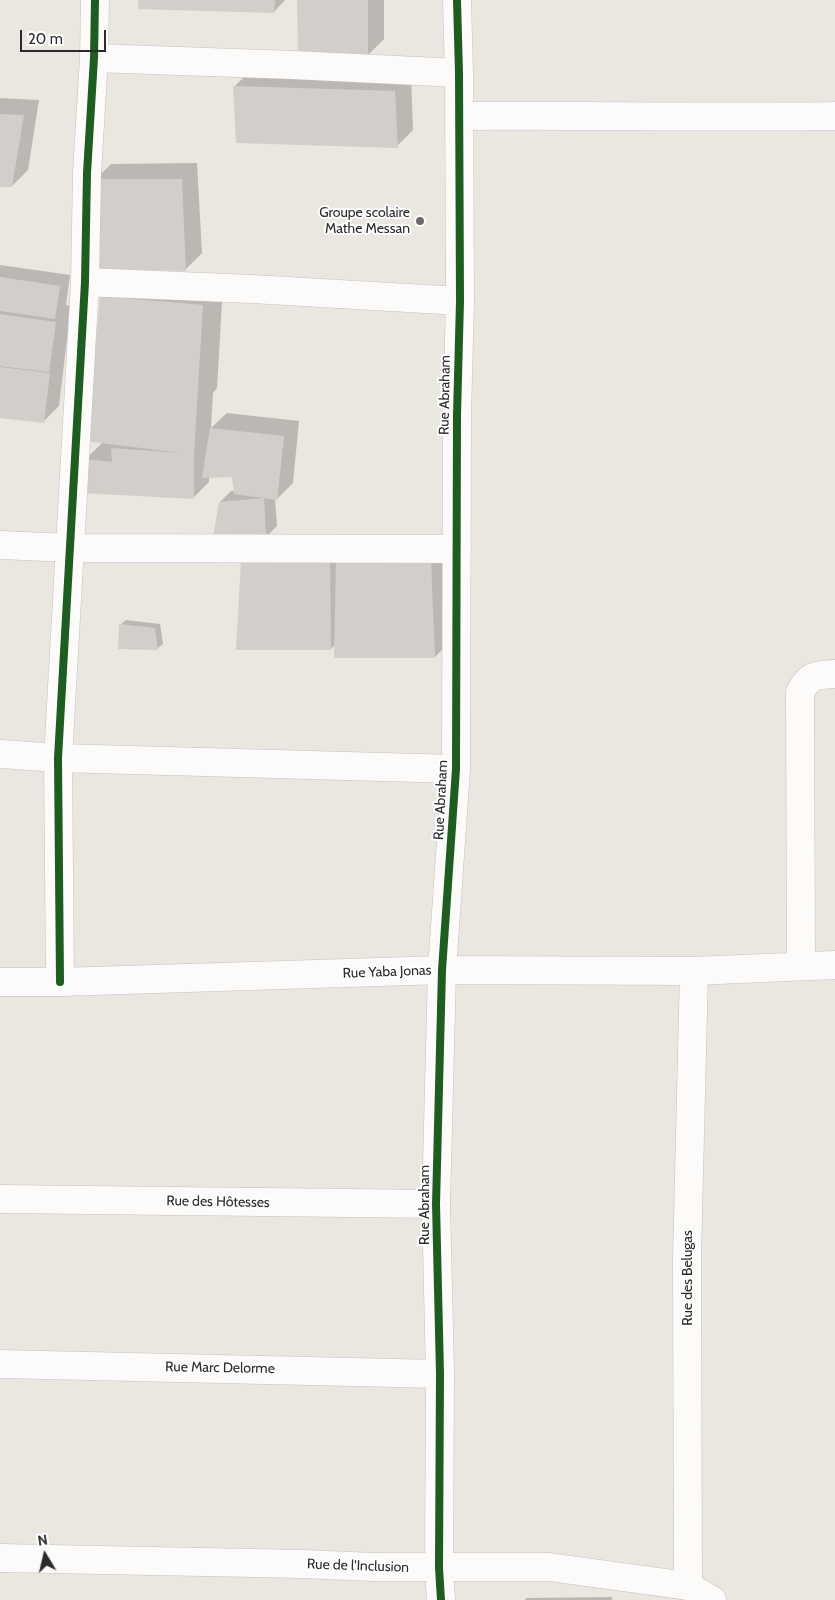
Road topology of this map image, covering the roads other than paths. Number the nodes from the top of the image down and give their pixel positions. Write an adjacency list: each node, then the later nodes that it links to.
1 (94, 0): 3 (street)
2 (457, 0): 4 (street, Rue Abraham)
3 (94, 58): 4 (street); 7 (street)
4 (459, 73): 5 (street, Rue Abraham)
5 (459, 116): 6 (street); 8 (street, Rue Abraham)
6 (835, 116)
7 (86, 282): 8 (street); 10 (street)
8 (460, 301): 11 (street, Rue Abraham)
9 (0, 545): 10 (street)
10 (71, 548): 11 (street); 14 (street)
11 (457, 549): 15 (street, Rue Abraham)
12 (835, 674): 17 (street)
13 (0, 754): 14 (street)
14 (58, 758): 15 (street); 21 (street)
15 (456, 769): 18 (street, Rue Abraham)
16 (835, 965): 17 (street, Rue Yaba Jonas)
17 (801, 966): 19 (street, Rue Yaba Jonas)
18 (442, 970): 19 (street, Rue Yaba Jonas); 21 (street, Rue Yaba Jonas); 23 (street, Rue Abraham)
19 (694, 970): 28 (street, Rue des Belugas)
20 (0, 982): 21 (street, Rue Yaba Jonas)
21 (60, 982)
22 (0, 1199): 23 (street, Rue des Hôtesses)
23 (436, 1204): 25 (street, Rue Abraham)
24 (0, 1364): 25 (street, Rue Marc Delorme)
25 (440, 1374): 27 (street, Rue Abraham)
26 (0, 1558): 27 (street, Rue de l'Inclusion)
27 (440, 1568): 28 (street, Rue de l'Inclusion); 29 (street, Rue Abraham)
28 (688, 1586): 30 (street, Rue de l'Inclusion)
29 (441, 1600)
30 (712, 1600)

